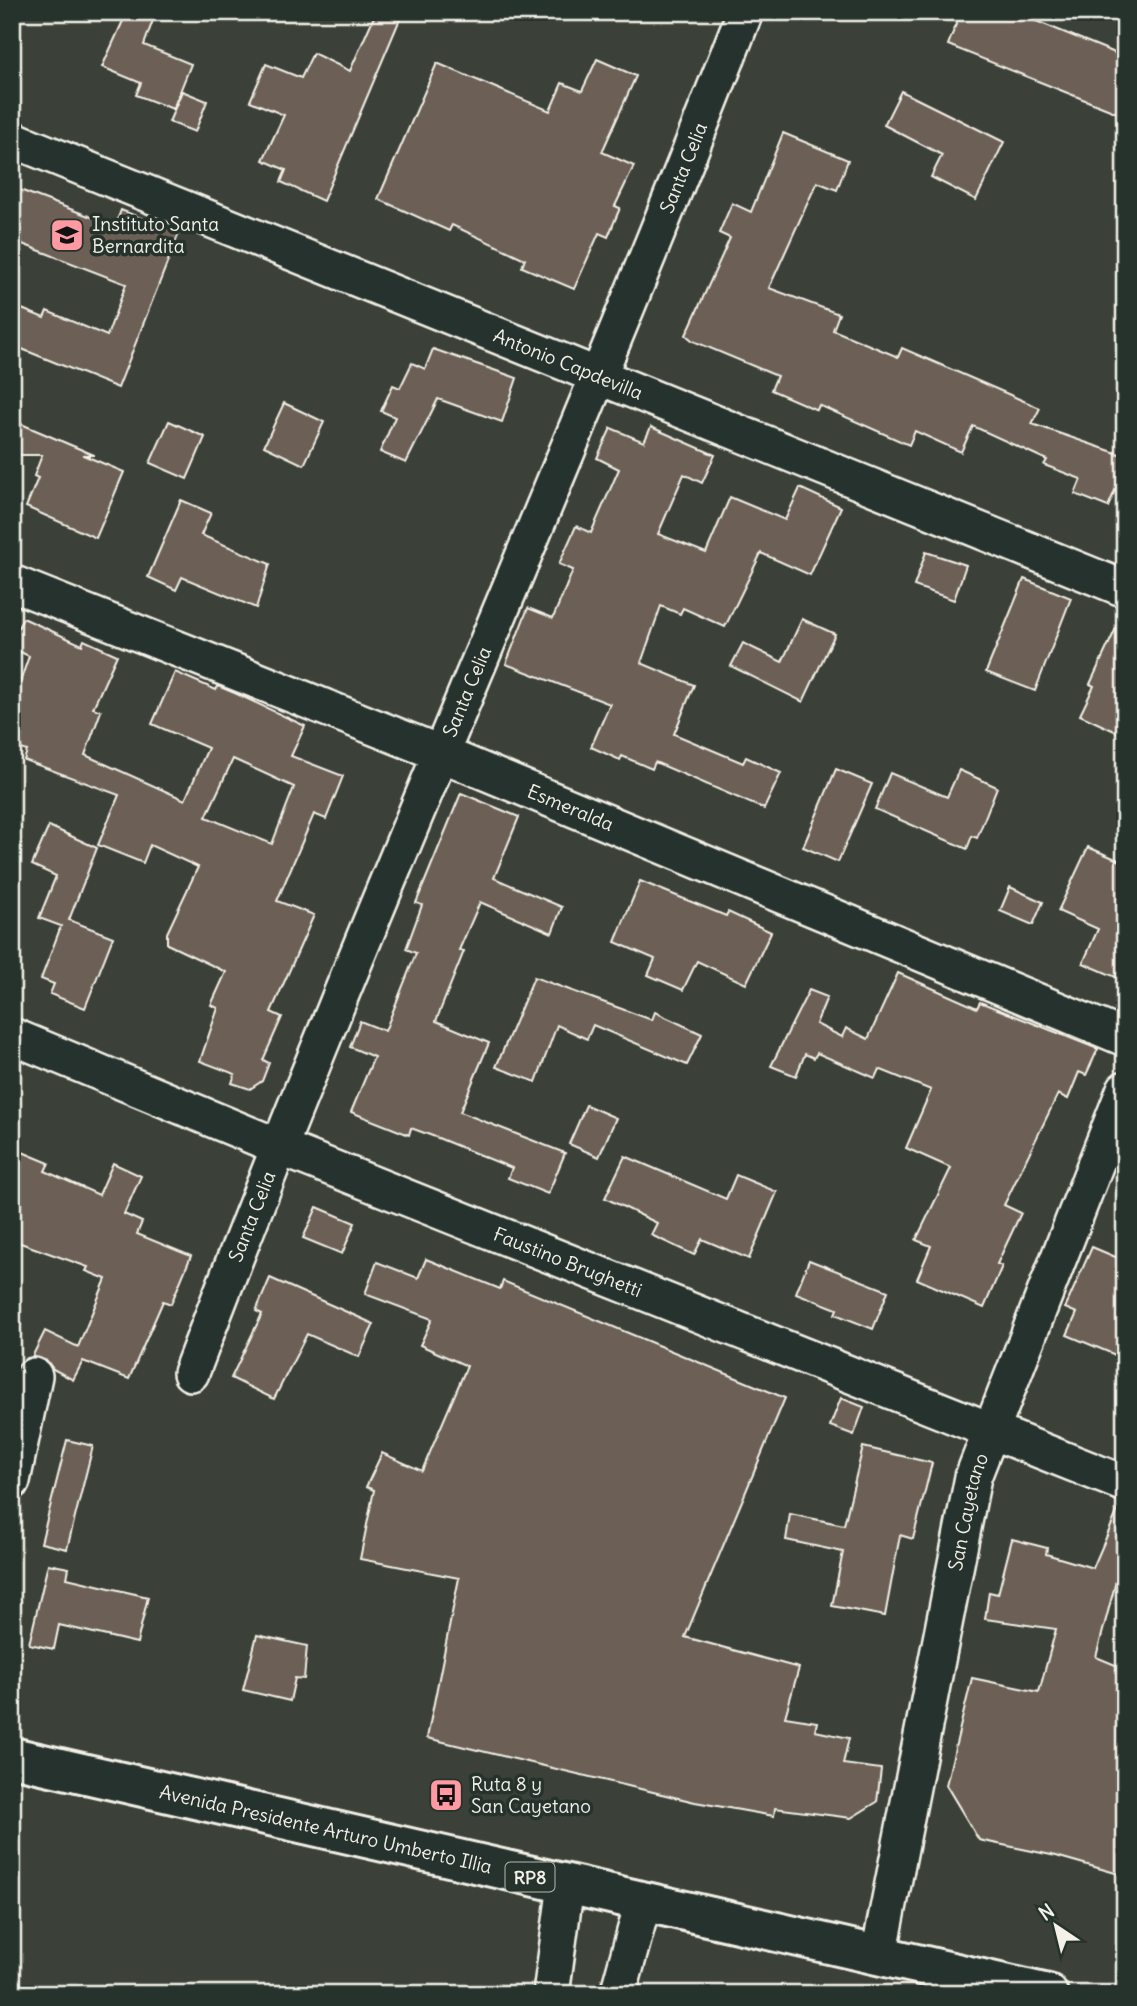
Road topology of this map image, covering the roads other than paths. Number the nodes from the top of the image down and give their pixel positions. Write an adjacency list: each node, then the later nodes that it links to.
1 (745, 12): 3 (street, Santa Celia)
2 (12, 139): 3 (street, Antonio Capdevilla)
3 (596, 376): 5 (street, Antonio Capdevilla); 6 (street, Santa Celia)
4 (12, 583): 6 (street, Esmeralda)
5 (1125, 589)
6 (442, 754): 8 (street, Esmeralda); 10 (street, Santa Celia)
7 (12, 1036): 10 (street, Faustino Brughetti)
8 (1125, 1038)
9 (1125, 1090): 13 (street, San Cayetano)
10 (277, 1146): 11 (street, Santa Celia); 13 (street, Faustino Brughetti)
11 (191, 1373)
12 (34, 1376): 14 (street)
13 (989, 1430): 15 (street, Faustino Brughetti); 19 (street, San Cayetano)
14 (12, 1481)
15 (1125, 1484)
16 (12, 1757): 17 (main road, Avenida Presidente Arturo Umberto Illia / RP8)
17 (566, 1885): 18 (main road, Avenida Presidente Arturo Umberto Illia / RP8); 20 (street)
18 (643, 1903): 19 (main road, Avenida Presidente Arturo Umberto Illia / RP8); 21 (street)
19 (879, 1955): 22 (main road, Avenida Presidente Arturo Umberto Illia / RP8)
20 (551, 1994)
21 (618, 1994)
22 (1048, 1994)

